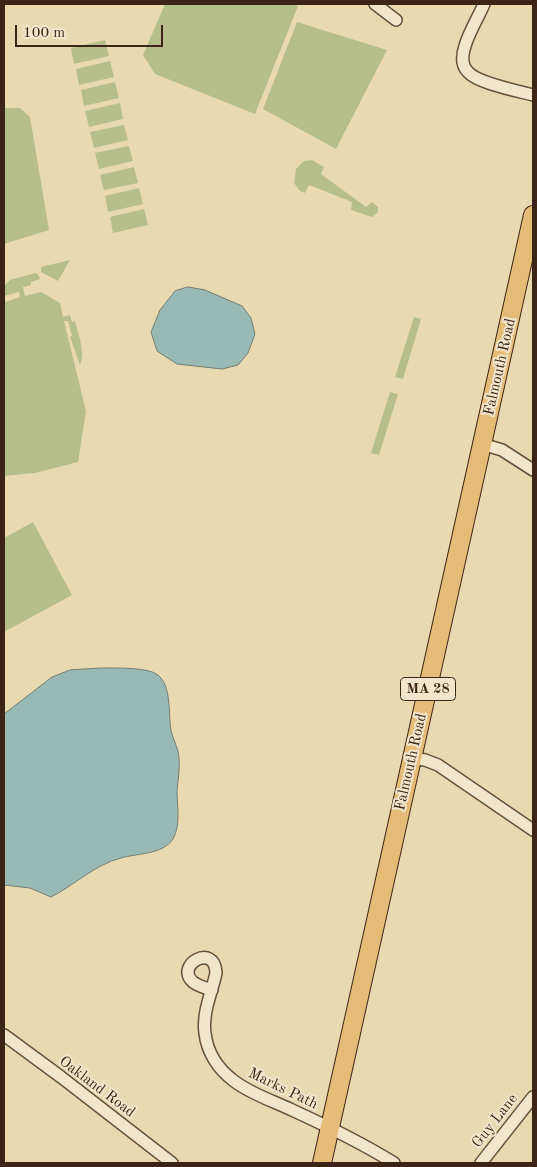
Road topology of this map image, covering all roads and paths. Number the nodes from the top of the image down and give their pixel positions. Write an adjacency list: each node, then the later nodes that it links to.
1 (375, 4): 3 (street)
2 (484, 4): 4 (street)
3 (396, 20)
4 (533, 95)
5 (533, 215): 6 (main road, Falmouth Road / MA 28)
6 (482, 444): 7 (street); 8 (main road, Falmouth Road / MA 28)
7 (533, 470)
8 (412, 758): 9 (street); 13 (main road, Falmouth Road / MA 28)
9 (533, 830)
10 (212, 990): 13 (street, Marks Path)
11 (4, 1035): 14 (street, Oakland Road)
12 (533, 1097): 17 (street, Guy Lane)
13 (330, 1128): 15 (main road, Falmouth Road / MA 28); 16 (street, Marks Path)
14 (172, 1163)
15 (322, 1163)
16 (394, 1163)
17 (481, 1163)

